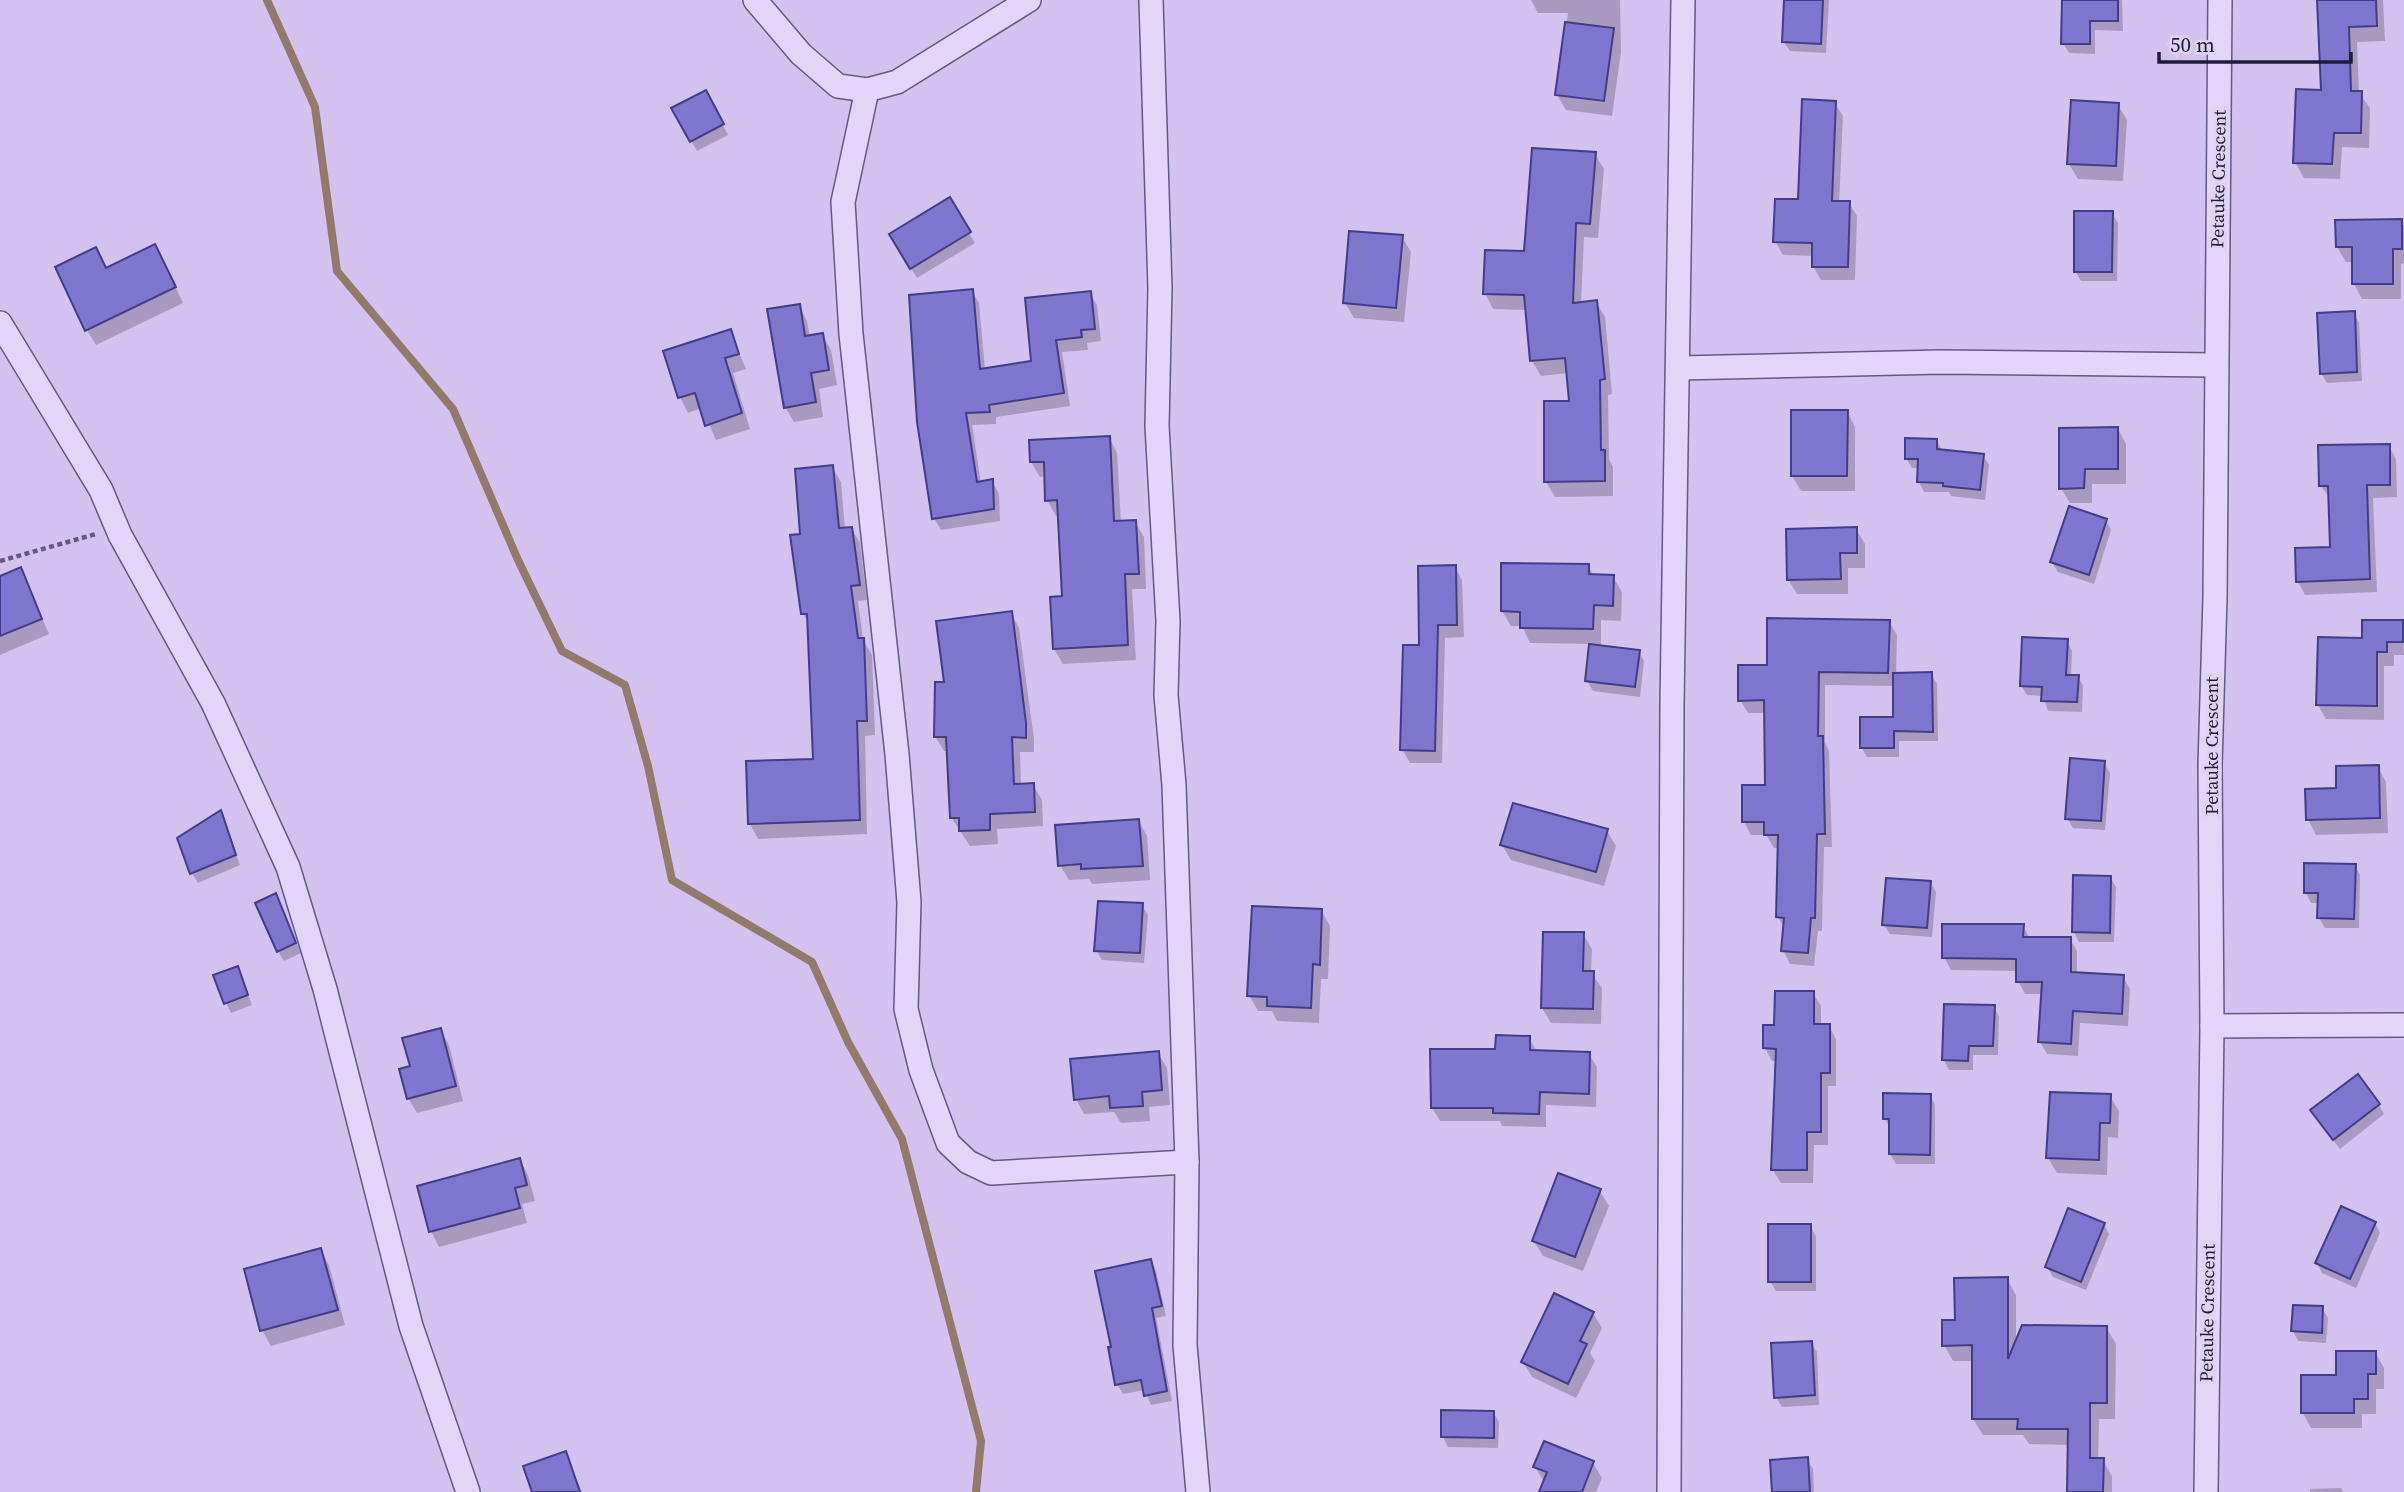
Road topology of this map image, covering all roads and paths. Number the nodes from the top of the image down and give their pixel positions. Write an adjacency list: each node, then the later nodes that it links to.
1 (755, 0): 6 (street)
2 (1029, 0): 6 (street)
3 (1152, 0): 14 (street)
4 (1683, 0): 9 (street)
5 (2220, 0): 8 (street, Petauke Crescent)
6 (867, 90): 14 (street)
7 (0, 323): 10 (street)
8 (2216, 365): 9 (street); 13 (street, Petauke Crescent)
9 (1679, 368): 17 (street)
10 (120, 535): 11 (path); 15 (street)
11 (0, 561)
12 (2404, 1025): 13 (street)
13 (2212, 1026): 18 (street, Petauke Crescent)
14 (1187, 1162): 16 (street)
15 (468, 1492)
16 (1198, 1492)
17 (1669, 1492)
18 (2206, 1492)

